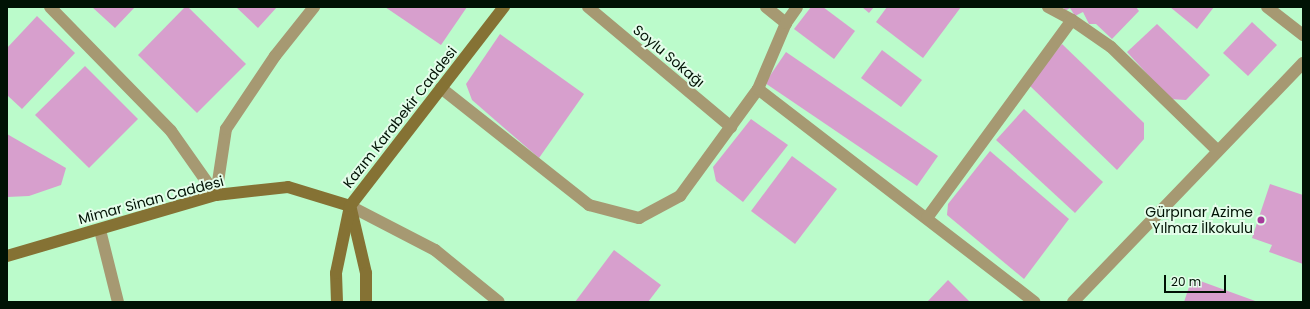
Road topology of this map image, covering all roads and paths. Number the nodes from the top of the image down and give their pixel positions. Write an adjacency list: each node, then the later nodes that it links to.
1 (50, 7): 18 (street)
2 (314, 7): 18 (street)
3 (504, 7): 14 (street, Kazım Karabekir Caddesi)
4 (588, 7): 16 (street, Soylu Sokağı)
5 (766, 7): 10 (street)
6 (797, 7): 10 (street)
7 (1048, 7): 9 (street)
8 (1267, 7): 11 (street)
9 (1072, 20): 17 (street); 20 (street)
10 (786, 23): 15 (street)
11 (1303, 35)
12 (1303, 63): 13 (street)
13 (1298, 74): 17 (street)
14 (441, 88): 16 (street); 19 (street, Kazım Karabekir Caddesi)
15 (758, 89): 16 (street); 20 (street)
16 (731, 128)
17 (1218, 151): 28 (street)
18 (216, 195): 19 (street, Mimar Sinan Caddesi); 21 (street, Mimar Sinan Caddesi)
19 (350, 206): 24 (street); 25 (street, Kazım Karabekir Caddesi); 26 (street)
20 (927, 218): 27 (street)
21 (100, 230): 22 (street, Mimar Sinan Caddesi); 23 (street)
22 (7, 256)
23 (118, 302)
24 (337, 302)
25 (366, 302)
26 (500, 302)
27 (1035, 302)
28 (1073, 302)

